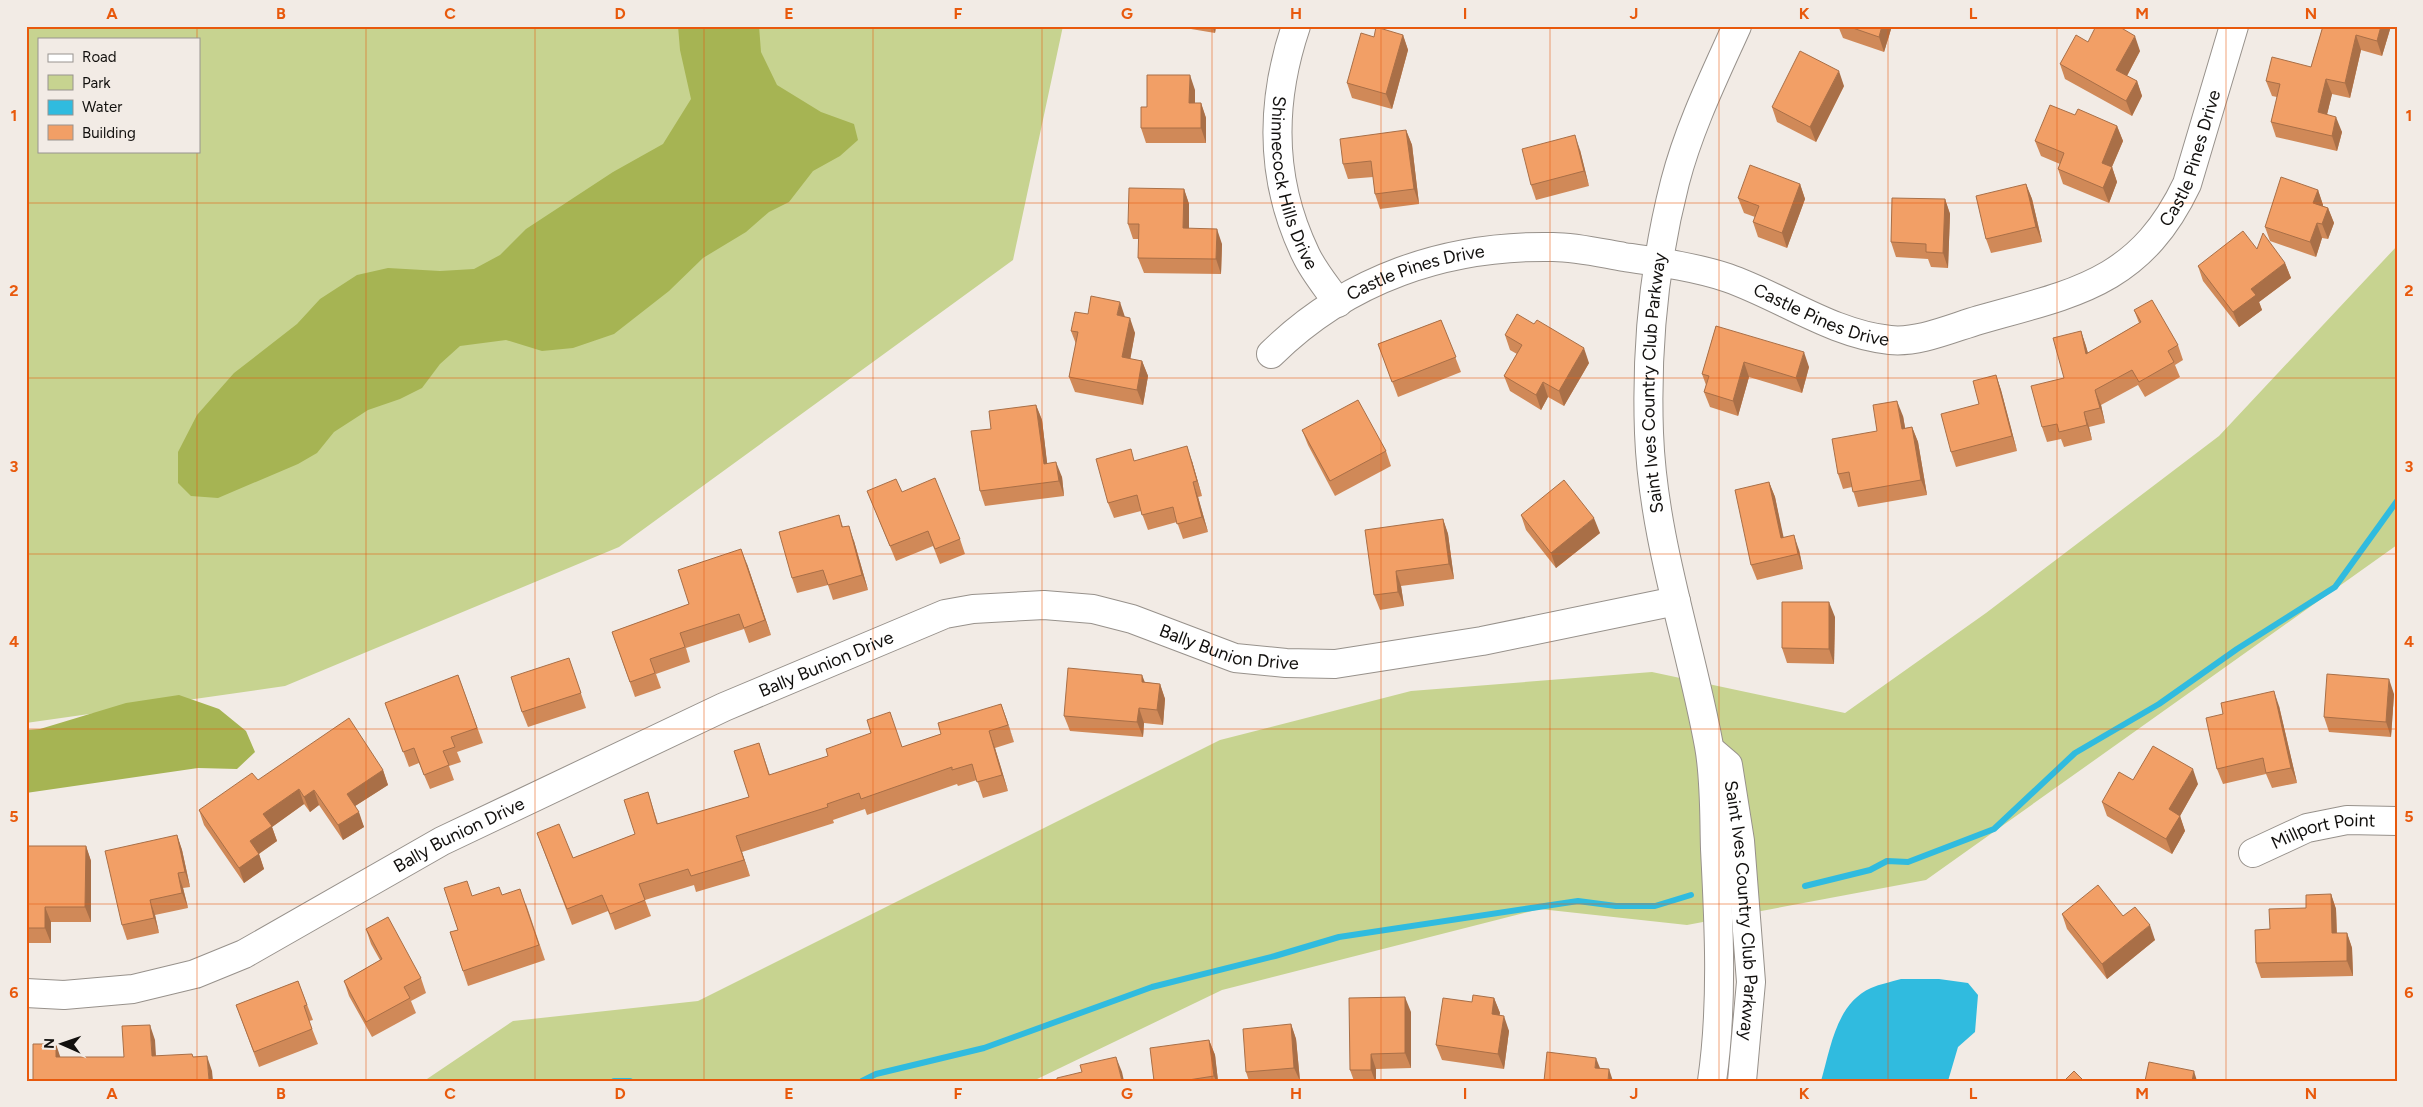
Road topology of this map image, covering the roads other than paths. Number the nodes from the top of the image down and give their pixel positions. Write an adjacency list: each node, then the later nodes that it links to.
1 (1296, 26): 5 (street, Shinnecock Hills Drive)
2 (1737, 26): 4 (street, Saint Ives Country Club Parkway)
3 (2234, 26): 4 (street, Castle Pines Drive)
4 (1657, 262): 5 (street, Castle Pines Drive); 7 (street, Saint Ives Country Club Parkway)
5 (1338, 302): 6 (street, Castle Pines Drive)
6 (1271, 354)
7 (1676, 601): 8 (street, Saint Ives Country Club Parkway); 11 (street, Bally Bunion Drive)
8 (1709, 749): 12 (street, Saint Ives Country Club Parkway); 13 (street, Saint Ives Country Club Parkway)
9 (2397, 822): 10 (street, Millport Point)
10 (2253, 853)
11 (26, 993)
12 (1712, 1081)
13 (1742, 1081)

